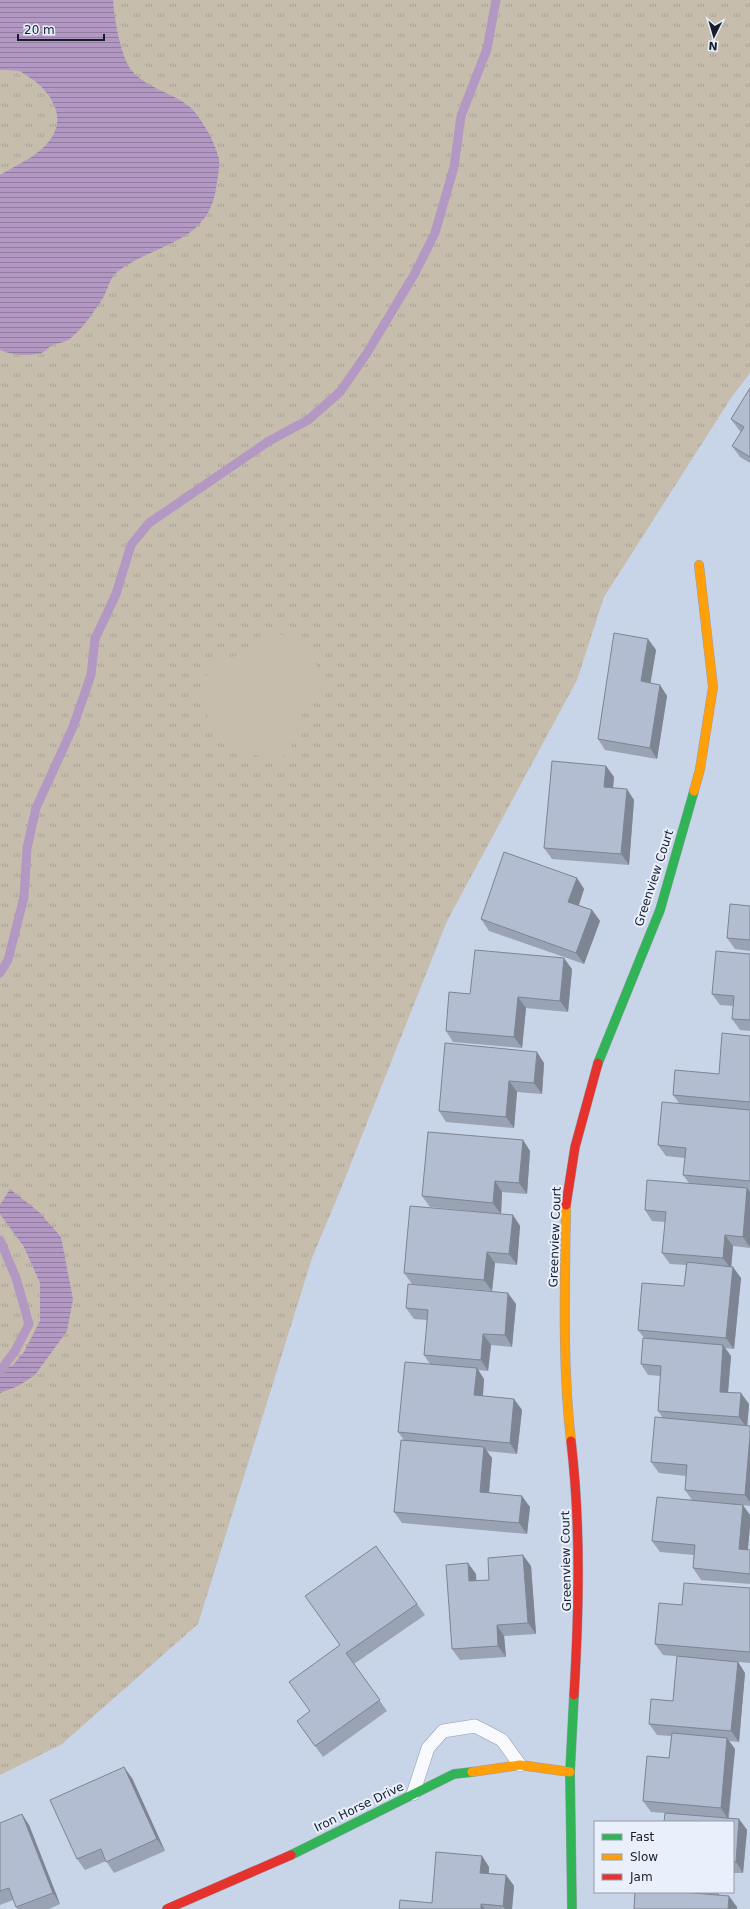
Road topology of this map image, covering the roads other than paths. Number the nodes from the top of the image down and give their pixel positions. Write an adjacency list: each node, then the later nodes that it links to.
1 (699, 565): 3 (street, Greenview Court)
2 (520, 1765): 3 (street, Iron Horse Drive); 4 (street, Iron Horse Drive); 4 (lane)
3 (570, 1772): 6 (street, Greenview Court)
4 (413, 1794): 5 (street, Iron Horse Drive)
5 (167, 1909)
6 (572, 1909)

